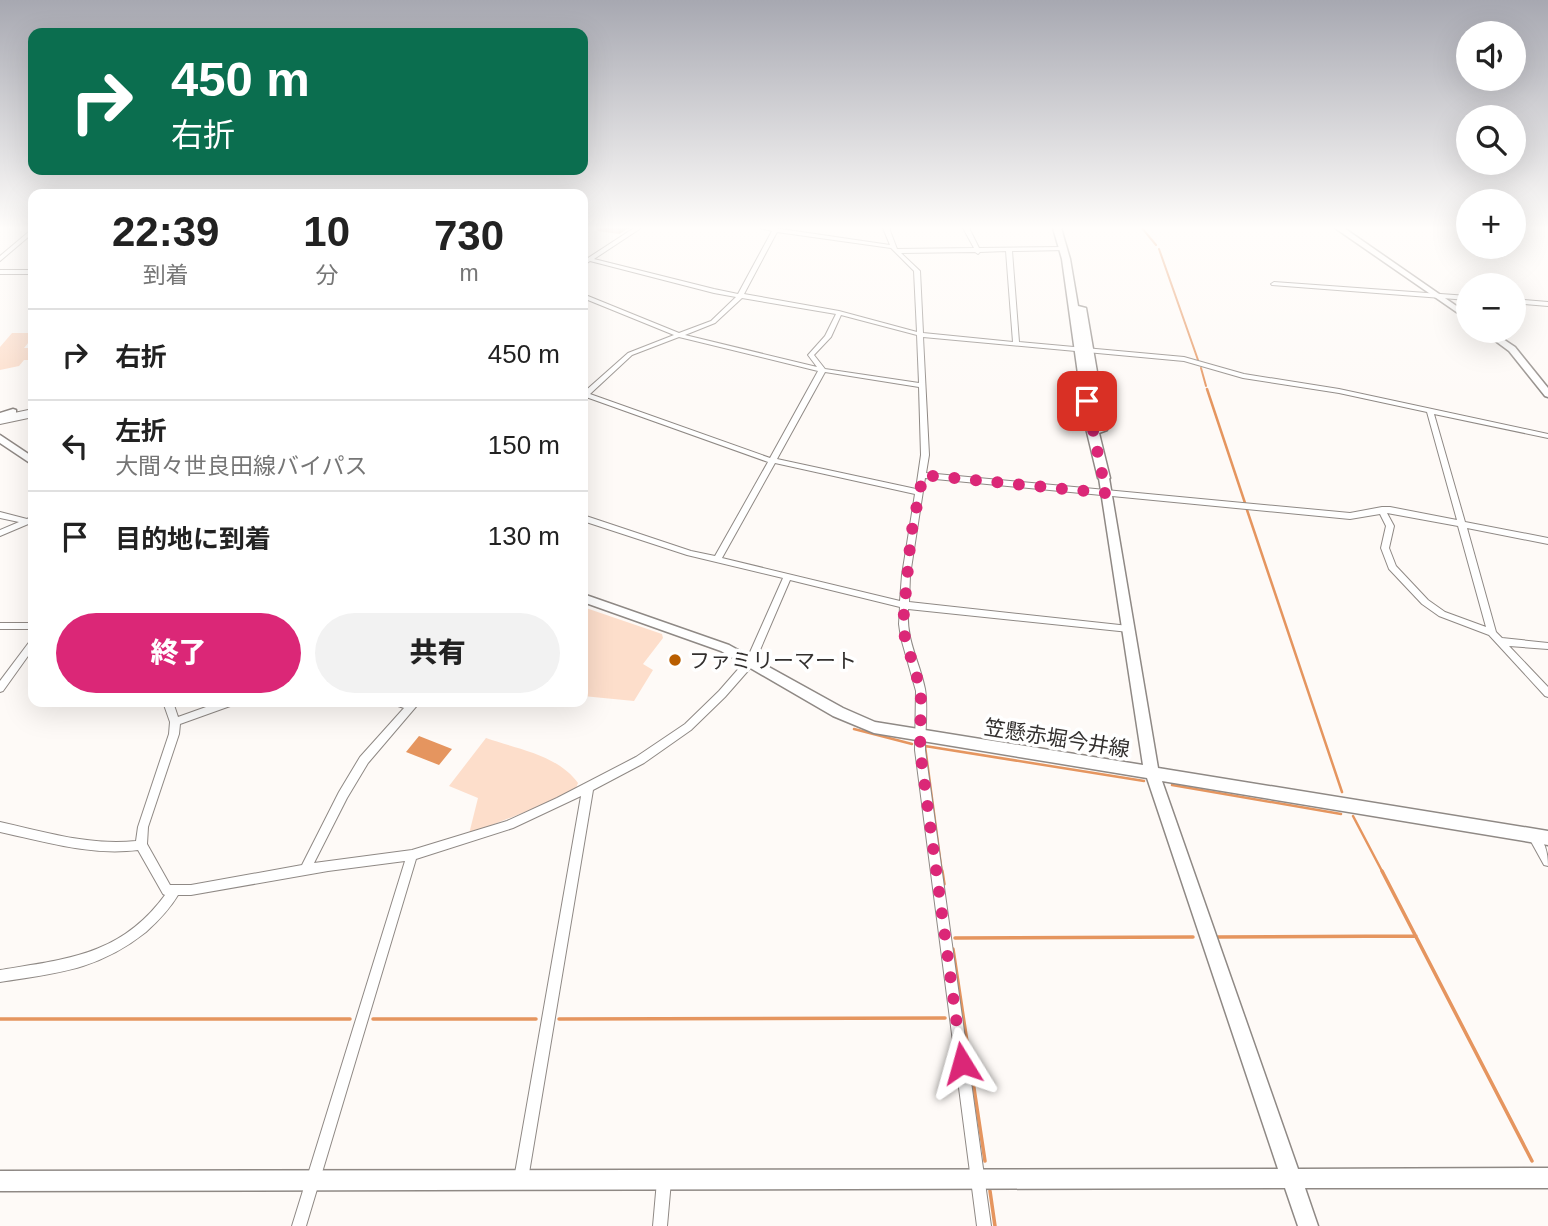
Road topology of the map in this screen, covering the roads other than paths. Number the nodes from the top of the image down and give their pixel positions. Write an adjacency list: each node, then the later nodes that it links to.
1 (695, 285): 10 (street)
2 (746, 285): 10 (street)
3 (918, 285): 17 (street)
4 (1012, 285): 20 (street)
5 (1071, 285): 21 (main road)
6 (1073, 285): 21 (main road)
7 (1292, 285): 9 (street)
8 (1422, 285): 9 (street)
9 (1436, 295): 11 (street); 15 (street)
10 (740, 296): 16 (street); 18 (street)
11 (1456, 297)
12 (588, 298): 18 (street)
13 (1526, 302): 14 (street)
14 (1548, 304)
15 (1456, 309)
16 (839, 313): 17 (street); 22 (street)
17 (920, 335): 20 (street); 23 (street)
18 (680, 336): 22 (street); 24 (street)
19 (1503, 343): 25 (street)
20 (1016, 344): 21 (street)
21 (1083, 350): 27 (street); 35 (main road)
22 (822, 370): 23 (street); 33 (street)
23 (923, 386): 34 (street)
24 (588, 391)
25 (1548, 394)
26 (588, 397): 33 (street)
27 (1430, 410): 30 (street); 43 (street)
28 (28, 412): 29 (highway)
29 (3, 415)
30 (1548, 436)
31 (0, 438): 32 (street)
32 (28, 458)
33 (772, 461): 36 (street); 46 (street)
34 (923, 475): 36 (street); 37 (street)
35 (1104, 478): 37 (street)
36 (919, 492): 49 (street)
37 (1106, 493): 38 (street); 52 (street)
38 (1382, 510): 43 (street); 53 (street)
39 (0, 515): 40 (street)
40 (28, 520)
41 (588, 520): 46 (street)
42 (28, 521): 44 (street)
43 (1461, 524): 45 (street); 53 (street)
44 (0, 533)
45 (1548, 541)
46 (717, 560): 47 (street)
47 (788, 576): 49 (street); 56 (street)
48 (588, 600): 56 (street, 笠懸赤堀今井線)
49 (904, 605): 52 (street); 63 (street)
50 (0, 626): 51 (street)
51 (28, 626)
52 (1129, 629): 64 (street)
53 (1495, 637): 54 (street); 58 (street)
54 (1548, 646)
55 (28, 650): 57 (street)
56 (751, 661): 63 (street, 笠懸赤堀今井線); 65 (street)
57 (0, 688)
58 (1548, 693)
59 (170, 707): 62 (street)
60 (216, 707): 62 (street)
61 (411, 707): 72 (street)
62 (175, 722): 69 (street)
63 (919, 736): 64 (street, 笠懸赤堀今井線); 81 (street)
64 (1153, 775): 67 (street, 笠懸赤堀今井線); 76 (street)
65 (588, 788): 70 (street); 78 (street)
66 (0, 827): 69 (street)
67 (1533, 836): 68 (street, 笠懸赤堀今井線); 71 (street)
68 (1548, 838)
69 (141, 845): 73 (street)
70 (412, 855): 72 (street); 77 (street)
71 (1548, 861)
72 (305, 870): 73 (street)
73 (174, 891): 74 (street)
74 (0, 976)
75 (1548, 1178): 76 (street)
76 (1292, 1179): 81 (street); 85 (street)
77 (314, 1180): 78 (street); 79 (street); 82 (street)
78 (520, 1180): 80 (street)
79 (0, 1181)
80 (664, 1181): 81 (street); 83 (street)
81 (978, 1181): 84 (street)
82 (299, 1226)
83 (660, 1226)
84 (984, 1226)
85 (1308, 1226)

